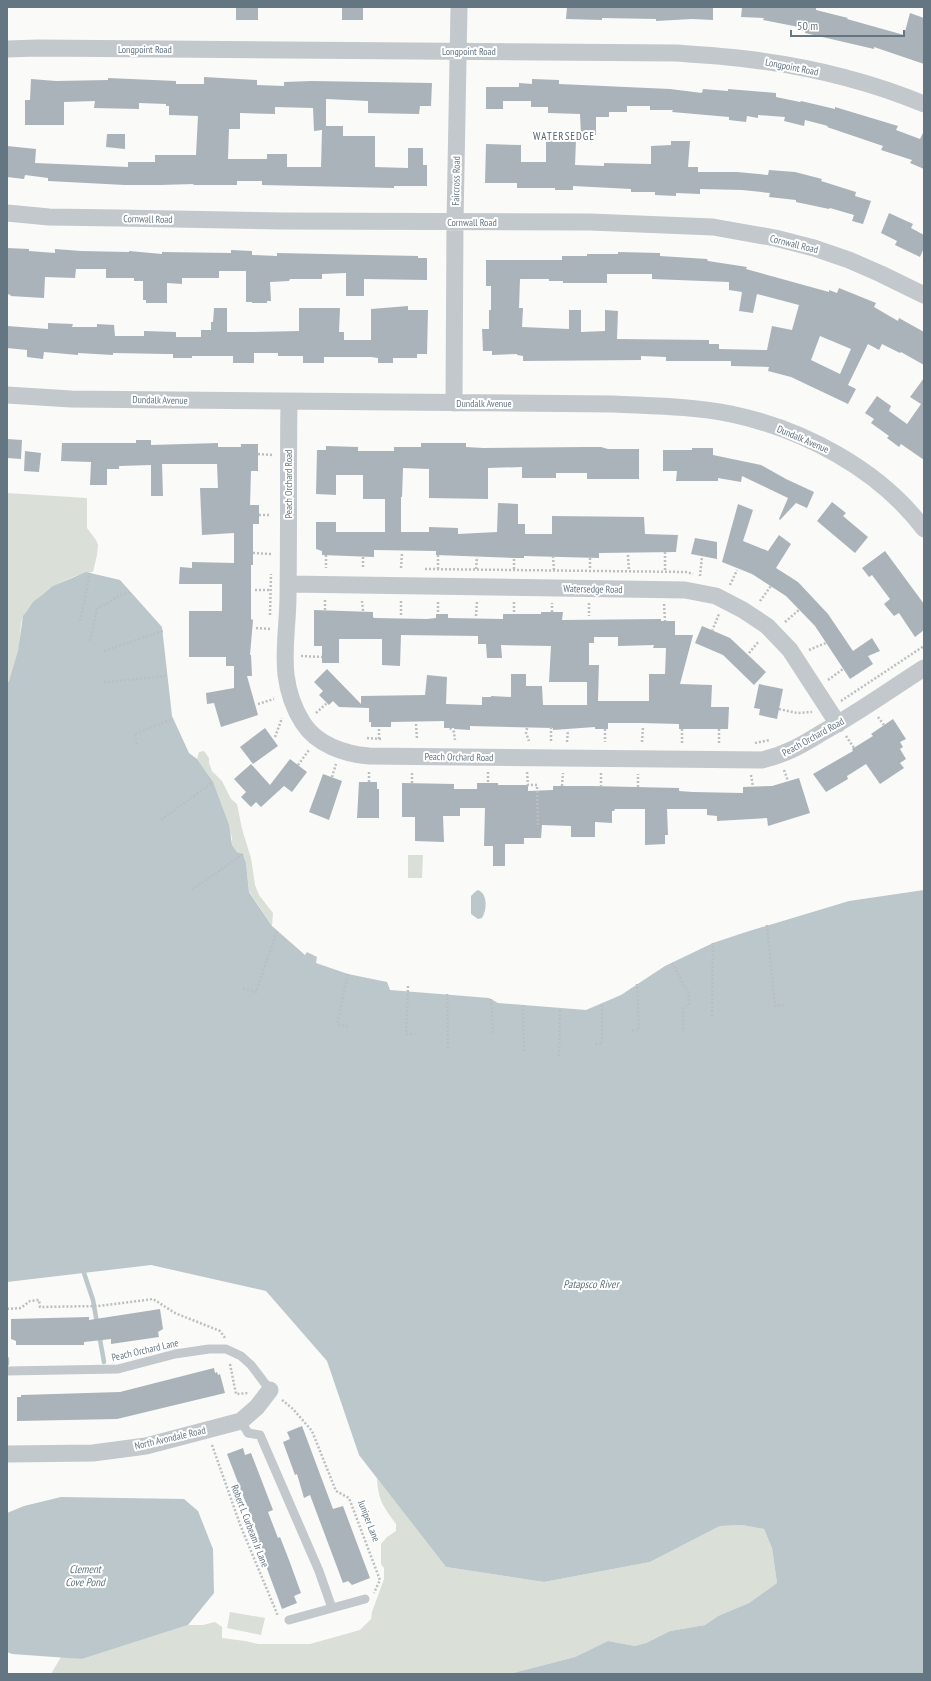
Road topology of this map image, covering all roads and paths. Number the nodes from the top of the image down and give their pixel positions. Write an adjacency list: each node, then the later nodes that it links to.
1 (459, 7): 3 (street, Faircross Road)
2 (7, 49): 3 (street, Longpoint Road)
3 (459, 51): 4 (street, Longpoint Road); 6 (street, Faircross Road)
4 (924, 104)
5 (7, 212): 6 (street, Cornwall Road)
6 (455, 222): 7 (street, Cornwall Road); 10 (street, Faircross Road)
7 (924, 295)
8 (7, 395): 9 (street, Dundalk Avenue)
9 (289, 402): 10 (street, Dundalk Avenue); 42 (street, Peach Orchard Road)
10 (454, 403): 15 (street, Dundalk Avenue)
11 (258, 454): 12 (path)
12 (272, 454)
13 (259, 515): 14 (path)
14 (271, 515)
15 (921, 521)
16 (665, 552): 39 (path)
17 (402, 553): 31 (path)
18 (253, 554): 19 (path)
19 (271, 554)
20 (326, 555): 29 (path)
21 (438, 555): 32 (path)
22 (628, 555): 38 (path)
23 (478, 556): 33 (path)
24 (552, 556): 35 (path)
25 (702, 556): 41 (path)
26 (363, 557): 30 (path)
27 (514, 558): 34 (path)
28 (590, 558): 36 (path)
29 (326, 568)
30 (363, 568)
31 (401, 568)
32 (438, 569)
33 (476, 569)
34 (514, 569)
35 (554, 570)
36 (590, 570)
37 (737, 570): 43 (path)
38 (629, 571)
39 (665, 572)
40 (90, 573): 71 (path)
41 (700, 576)
42 (288, 584): 98 (street, Watersedge Road); 148 (street, Peach Orchard Road)
43 (730, 585)
44 (771, 586): 59 (path)
45 (255, 590): 46 (path)
46 (270, 590)
47 (132, 592): 77 (path)
48 (319, 597): 61 (path)
49 (362, 598): 62 (path)
50 (401, 598): 67 (path)
51 (438, 599): 65 (path)
52 (471, 599): 68 (path)
53 (514, 600): 66 (path)
54 (552, 600): 63 (path)
55 (596, 601): 69 (path)
56 (657, 602): 57 (path)
57 (664, 602): 58 (path); 70 (path)
58 (669, 602)
59 (760, 602)
60 (800, 609): 72 (path)
61 (325, 610)
62 (363, 611)
63 (552, 612)
64 (715, 612): 76 (path)
65 (438, 614)
66 (514, 614)
67 (401, 615)
68 (476, 616)
69 (589, 616)
70 (665, 621)
71 (80, 622)
72 (786, 622)
73 (256, 628): 74 (path)
74 (270, 629)
75 (162, 631): 83 (path)
76 (712, 631)
77 (90, 641)
78 (826, 643): 82 (path)
79 (765, 645): 84 (path)
80 (924, 646): 98 (path)
81 (301, 649): 85 (path)
82 (808, 650)
83 (104, 651)
84 (749, 653)
85 (301, 656): 86 (path); 87 (path)
86 (322, 657)
87 (301, 664)
88 (924, 668): 103 (street, Peach Orchard Road)
89 (843, 669): 91 (path)
90 (168, 676): 92 (path)
91 (828, 680)
92 (104, 682)
93 (274, 699): 95 (path)
94 (327, 703): 100 (path)
95 (258, 704)
96 (809, 706): 98 (path)
97 (779, 709): 98 (path)
98 (821, 711): 103 (street, Watersedge Road)
99 (283, 717): 113 (path)
100 (320, 718)
101 (173, 719): 146 (path)
102 (416, 724): 118 (path)
103 (838, 724): 148 (street, Peach Orchard Road)
104 (643, 727): 137 (path)
105 (450, 728): 122 (path)
106 (527, 728): 125 (path)
107 (553, 728): 128 (path)
108 (379, 729): 115 (path)
109 (605, 729): 134 (path)
110 (682, 729): 140 (path)
111 (719, 729): 143 (path)
112 (568, 730): 131 (path)
113 (275, 737)
114 (365, 738): 115 (path)
115 (379, 739): 116 (path)
116 (387, 739)
117 (409, 739): 118 (path)
118 (417, 739): 119 (path)
119 (422, 739)
120 (774, 739): 145 (path)
121 (447, 740): 122 (path)
122 (455, 740): 123 (path)
123 (462, 740)
124 (522, 741): 125 (path)
125 (529, 741): 126 (path)
126 (536, 741)
127 (544, 741): 128 (path)
128 (551, 741): 129 (path)
129 (557, 741)
130 (562, 742): 131 (path)
131 (567, 742): 132 (path)
132 (575, 742)
133 (599, 742): 134 (path)
134 (606, 742): 135 (path)
135 (613, 742)
136 (635, 742): 137 (path)
137 (642, 742): 138 (path)
138 (650, 742)
139 (677, 742): 140 (path)
140 (682, 743): 141 (path)
141 (690, 743)
142 (712, 743): 143 (path)
143 (719, 743): 144 (path)
144 (727, 743)
145 (751, 743)
146 (137, 744)
147 (310, 749): 149 (path)
148 (526, 758): 152 (path)
149 (298, 765)
150 (214, 782): 151 (path)
151 (161, 820)
152 (538, 826)
153 (243, 854): 154 (path)
154 (192, 890)
155 (767, 925): 167 (path)
156 (277, 931): 162 (path)
157 (713, 943): 169 (path)
158 (672, 963): 172 (path)
159 (348, 974): 170 (path)
160 (637, 984): 171 (path)
161 (408, 986): 174 (path)
162 (243, 988)
163 (447, 994): 176 (path)
164 (491, 999): 173 (path)
165 (602, 1003): 175 (path)
166 (523, 1005): 177 (path)
167 (785, 1005)
168 (560, 1008): 178 (path)
169 (712, 1016)
170 (350, 1027)
171 (632, 1030)
172 (683, 1032)
173 (493, 1033)
174 (415, 1034)
175 (595, 1044)
176 (448, 1049)
177 (524, 1051)
178 (559, 1056)
179 (8, 1309): 180 (path)
180 (226, 1349): 181 (lane, Peach Orchard Lane); 182 (lane, Peach Orchard Lane); 182 (path)
181 (7, 1371)
182 (270, 1390): 183 (street, North Avondale Road); 186 (path, Juniper Lane)
183 (241, 1421): 184 (street, North Avondale Road); 187 (lane)
184 (206, 1430): 185 (street, North Avondale Road); 188 (path, Robert L Curbeam Jr Lane)
185 (7, 1454)
186 (365, 1599): 187 (lane)
187 (332, 1608): 188 (lane)
188 (289, 1620)

